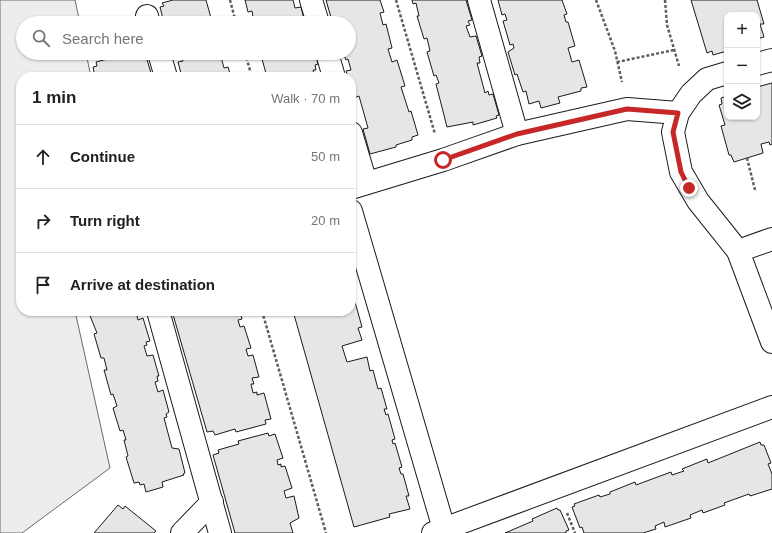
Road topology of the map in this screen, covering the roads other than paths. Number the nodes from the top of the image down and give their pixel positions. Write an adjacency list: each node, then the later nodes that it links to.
1 (311, 0): 3 (street)
2 (479, 0): 12 (street)
3 (316, 16)
4 (161, 60): 8 (street)
5 (329, 60): 9 (street)
6 (772, 60): 7 (street)
7 (760, 63)
8 (165, 72)
9 (333, 72)
10 (724, 74): 11 (street)
11 (678, 113): 12 (street); 17 (street)
12 (517, 134): 14 (street)
13 (356, 171): 14 (street)
14 (358, 186)
15 (356, 229): 22 (street)
16 (772, 239): 17 (street)
17 (738, 250): 19 (street)
18 (159, 316): 21 (street)
19 (772, 342)
20 (772, 407): 22 (street)
21 (212, 502): 23 (street); 24 (street)
22 (438, 531)
23 (182, 533)
24 (220, 533)

